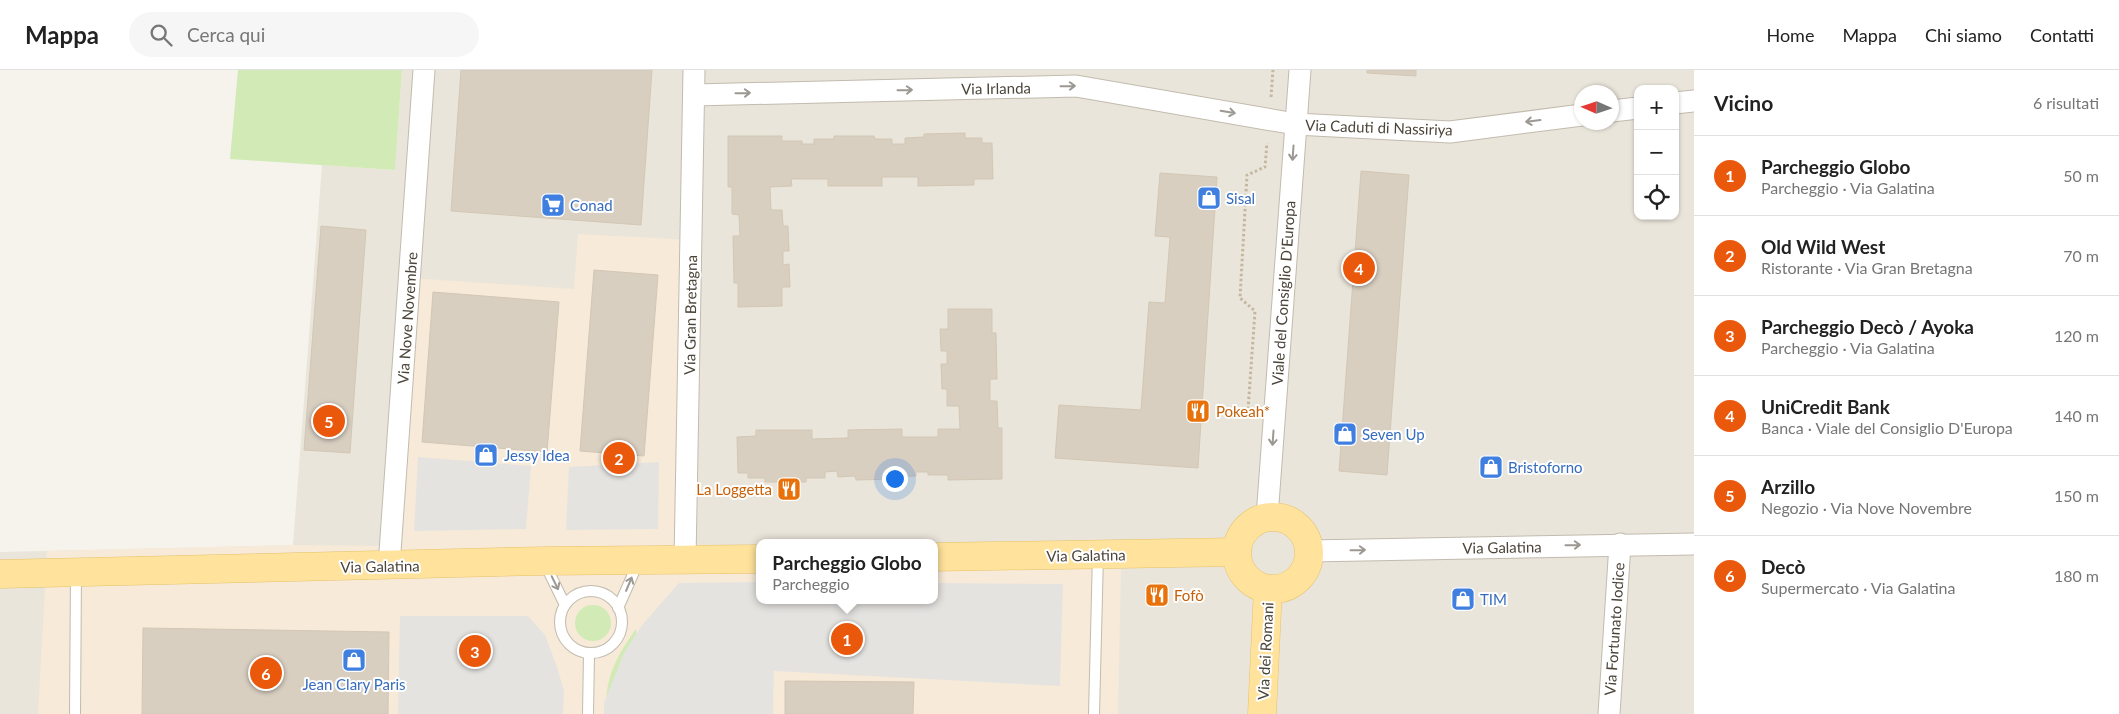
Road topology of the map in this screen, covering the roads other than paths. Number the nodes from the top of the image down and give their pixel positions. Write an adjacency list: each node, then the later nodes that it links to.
1 (424, 70): 22 (street, Via Nove Novembre)
2 (694, 70): 4 (street, Via Gran Bretagna)
3 (1300, 70): 10 (street, Viale del Consiglio D'Europa)
4 (694, 94): 10 (street, Via Irlanda, one-way to 10); 19 (street, Via Gran Bretagna)
5 (1694, 101): 6 (street)
6 (1679, 103)
7 (1634, 108): 8 (street)
8 (1619, 110)
9 (1574, 116): 10 (street, Via Caduti di Nassiriya, one-way to 10)
10 (1295, 124): 11 (street, Viale del Consiglio D'Europa, one-way to 11)
11 (1267, 517): 14 (main road); 15 (main road)
12 (1620, 544): 13 (street, Via Galatina); 14 (street, Via Galatina, one-way to 12); 33 (street, Via Fortunato Iodice)
13 (1694, 544)
14 (1310, 551): 25 (main road)
15 (1237, 552): 16 (main road, Via Galatina); 25 (main road)
16 (1098, 555): 17 (main road, Via Galatina); 31 (lane)
17 (938, 557)
18 (756, 559): 19 (main road, Via Galatina)
19 (685, 560): 20 (main road, Via Galatina)
20 (639, 561): 21 (main road, Via Galatina); 27 (lane, one-way to 20)
21 (544, 562): 22 (main road, Via Galatina); 26 (lane, one-way to 26)
22 (389, 566): 23 (main road, Via Galatina)
23 (76, 572): 24 (main road, Via Galatina); 29 (lane)
24 (0, 574)
25 (1268, 588): 32 (main road, Via dei Romani)
26 (565, 605): 27 (lane); 28 (lane)
27 (618, 608): 28 (lane)
28 (589, 653): 30 (lane)
29 (75, 714)
30 (588, 714)
31 (1094, 714)
32 (1262, 714)
33 (1609, 714)

